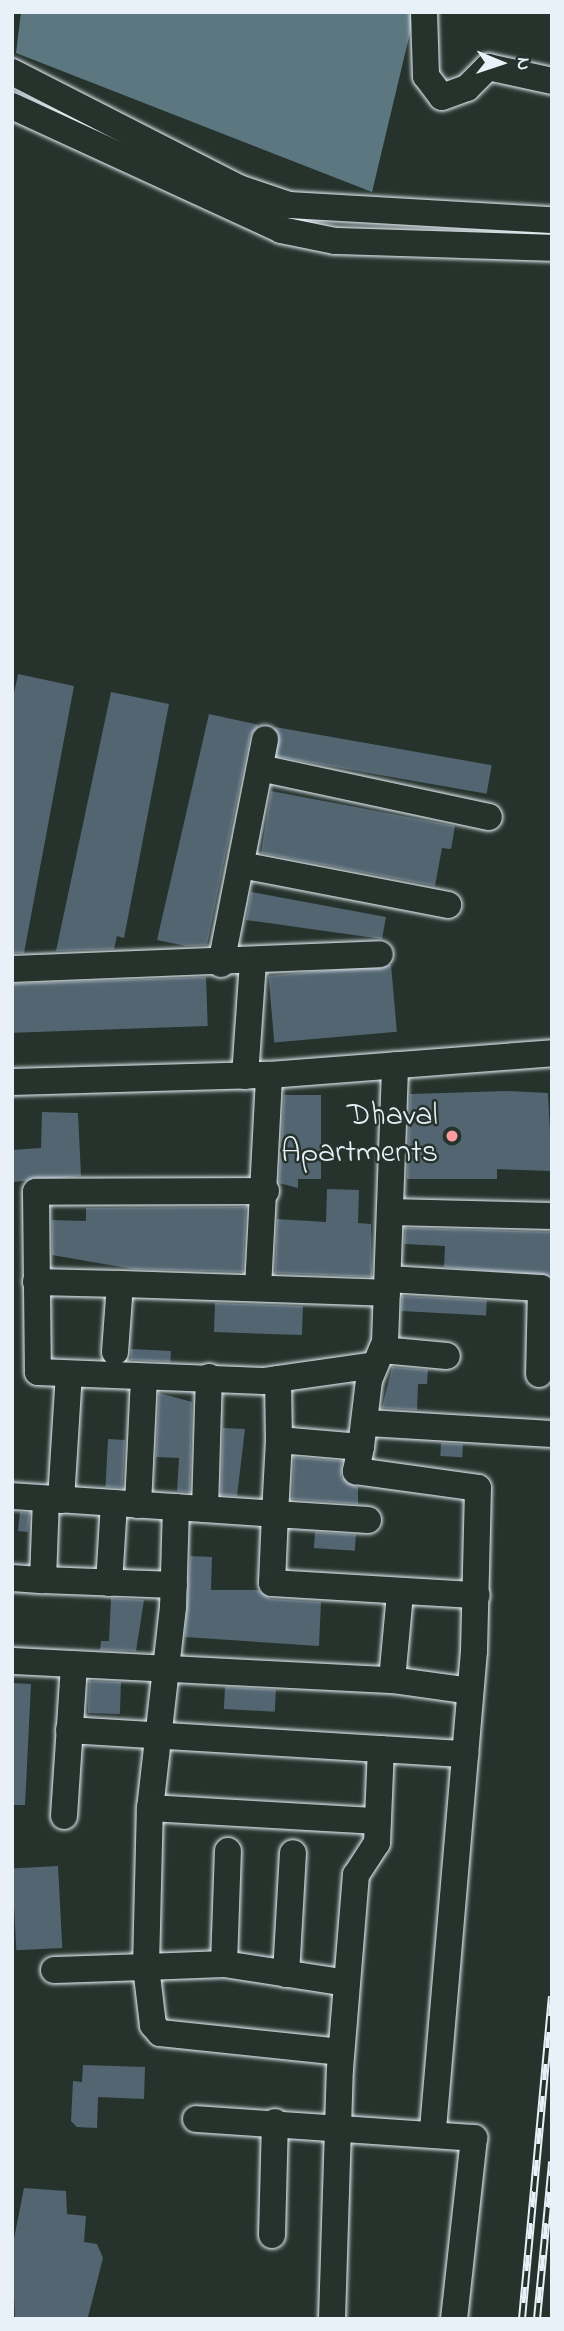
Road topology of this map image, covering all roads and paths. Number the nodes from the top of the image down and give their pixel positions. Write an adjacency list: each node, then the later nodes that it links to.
1 (424, 12): 3 (street)
2 (12, 72): 5 (street)
3 (552, 81)
4 (12, 107): 6 (street)
5 (552, 220)
6 (552, 248)
7 (265, 739): 8 (street)
8 (260, 768): 9 (street); 10 (street)
9 (489, 817)
10 (241, 865): 11 (street); 14 (street)
11 (448, 905)
12 (380, 954): 13 (street)
13 (253, 962): 14 (street); 18 (street)
14 (221, 964): 15 (street)
15 (12, 970)
16 (552, 1054): 17 (street)
17 (395, 1065): 18 (street); 22 (street)
18 (257, 1076): 19 (street); 20 (street)
19 (12, 1082)
20 (266, 1191): 21 (street); 27 (street)
21 (24, 1192): 24 (street)
22 (390, 1212): 23 (street); 26 (street)
23 (552, 1216)
24 (36, 1282): 25 (street); 31 (street)
25 (120, 1284): 27 (street); 28 (street)
26 (387, 1286): 27 (street); 30 (street); 32 (street)
27 (257, 1288)
28 (115, 1352)
29 (447, 1356): 30 (street)
30 (379, 1357): 34 (street); 37 (street)
31 (69, 1374): 35 (street); 40 (street)
32 (539, 1374)
33 (209, 1377): 34 (street); 35 (street); 43 (street)
34 (278, 1379): 38 (street)
35 (144, 1380): 41 (street)
36 (552, 1434): 37 (street)
37 (364, 1435): 38 (street); 51 (street)
38 (279, 1440): 44 (street)
39 (12, 1496): 40 (street)
40 (53, 1499): 41 (street); 47 (street)
41 (126, 1504): 42 (street); 48 (street)
42 (176, 1507): 43 (street); 49 (street)
43 (205, 1509): 44 (street)
44 (275, 1514): 45 (street); 50 (street)
45 (369, 1520)
46 (12, 1578): 47 (street)
47 (43, 1580): 48 (street)
48 (109, 1583): 49 (street)
49 (174, 1585): 54 (street)
50 (400, 1593): 51 (street); 55 (street)
51 (477, 1595): 56 (street)
52 (12, 1661): 53 (street)
53 (74, 1664): 54 (street); 57 (street)
54 (167, 1668): 55 (street); 58 (street)
55 (392, 1680): 56 (street)
56 (470, 1692): 60 (street)
57 (69, 1730): 58 (street); 62 (street)
58 (159, 1737): 59 (street); 61 (street)
59 (381, 1749): 60 (street); 63 (street)
60 (465, 1754): 75 (street)
61 (150, 1808): 63 (street); 67 (street)
62 (64, 1816)
63 (378, 1821): 70 (street)
64 (228, 1851): 66 (street)
65 (293, 1853): 69 (street)
66 (224, 1964): 67 (street); 69 (street)
67 (146, 1967): 68 (street); 71 (street)
68 (54, 1970)
69 (286, 1974): 70 (street)
70 (347, 1983): 71 (street)
71 (341, 2052): 74 (street)
72 (196, 2119): 73 (street)
73 (275, 2122): 74 (street); 76 (street)
74 (339, 2125): 75 (street); 77 (street)
75 (433, 2134): 78 (street)
76 (272, 2235)
77 (332, 2319)
78 (454, 2319)

